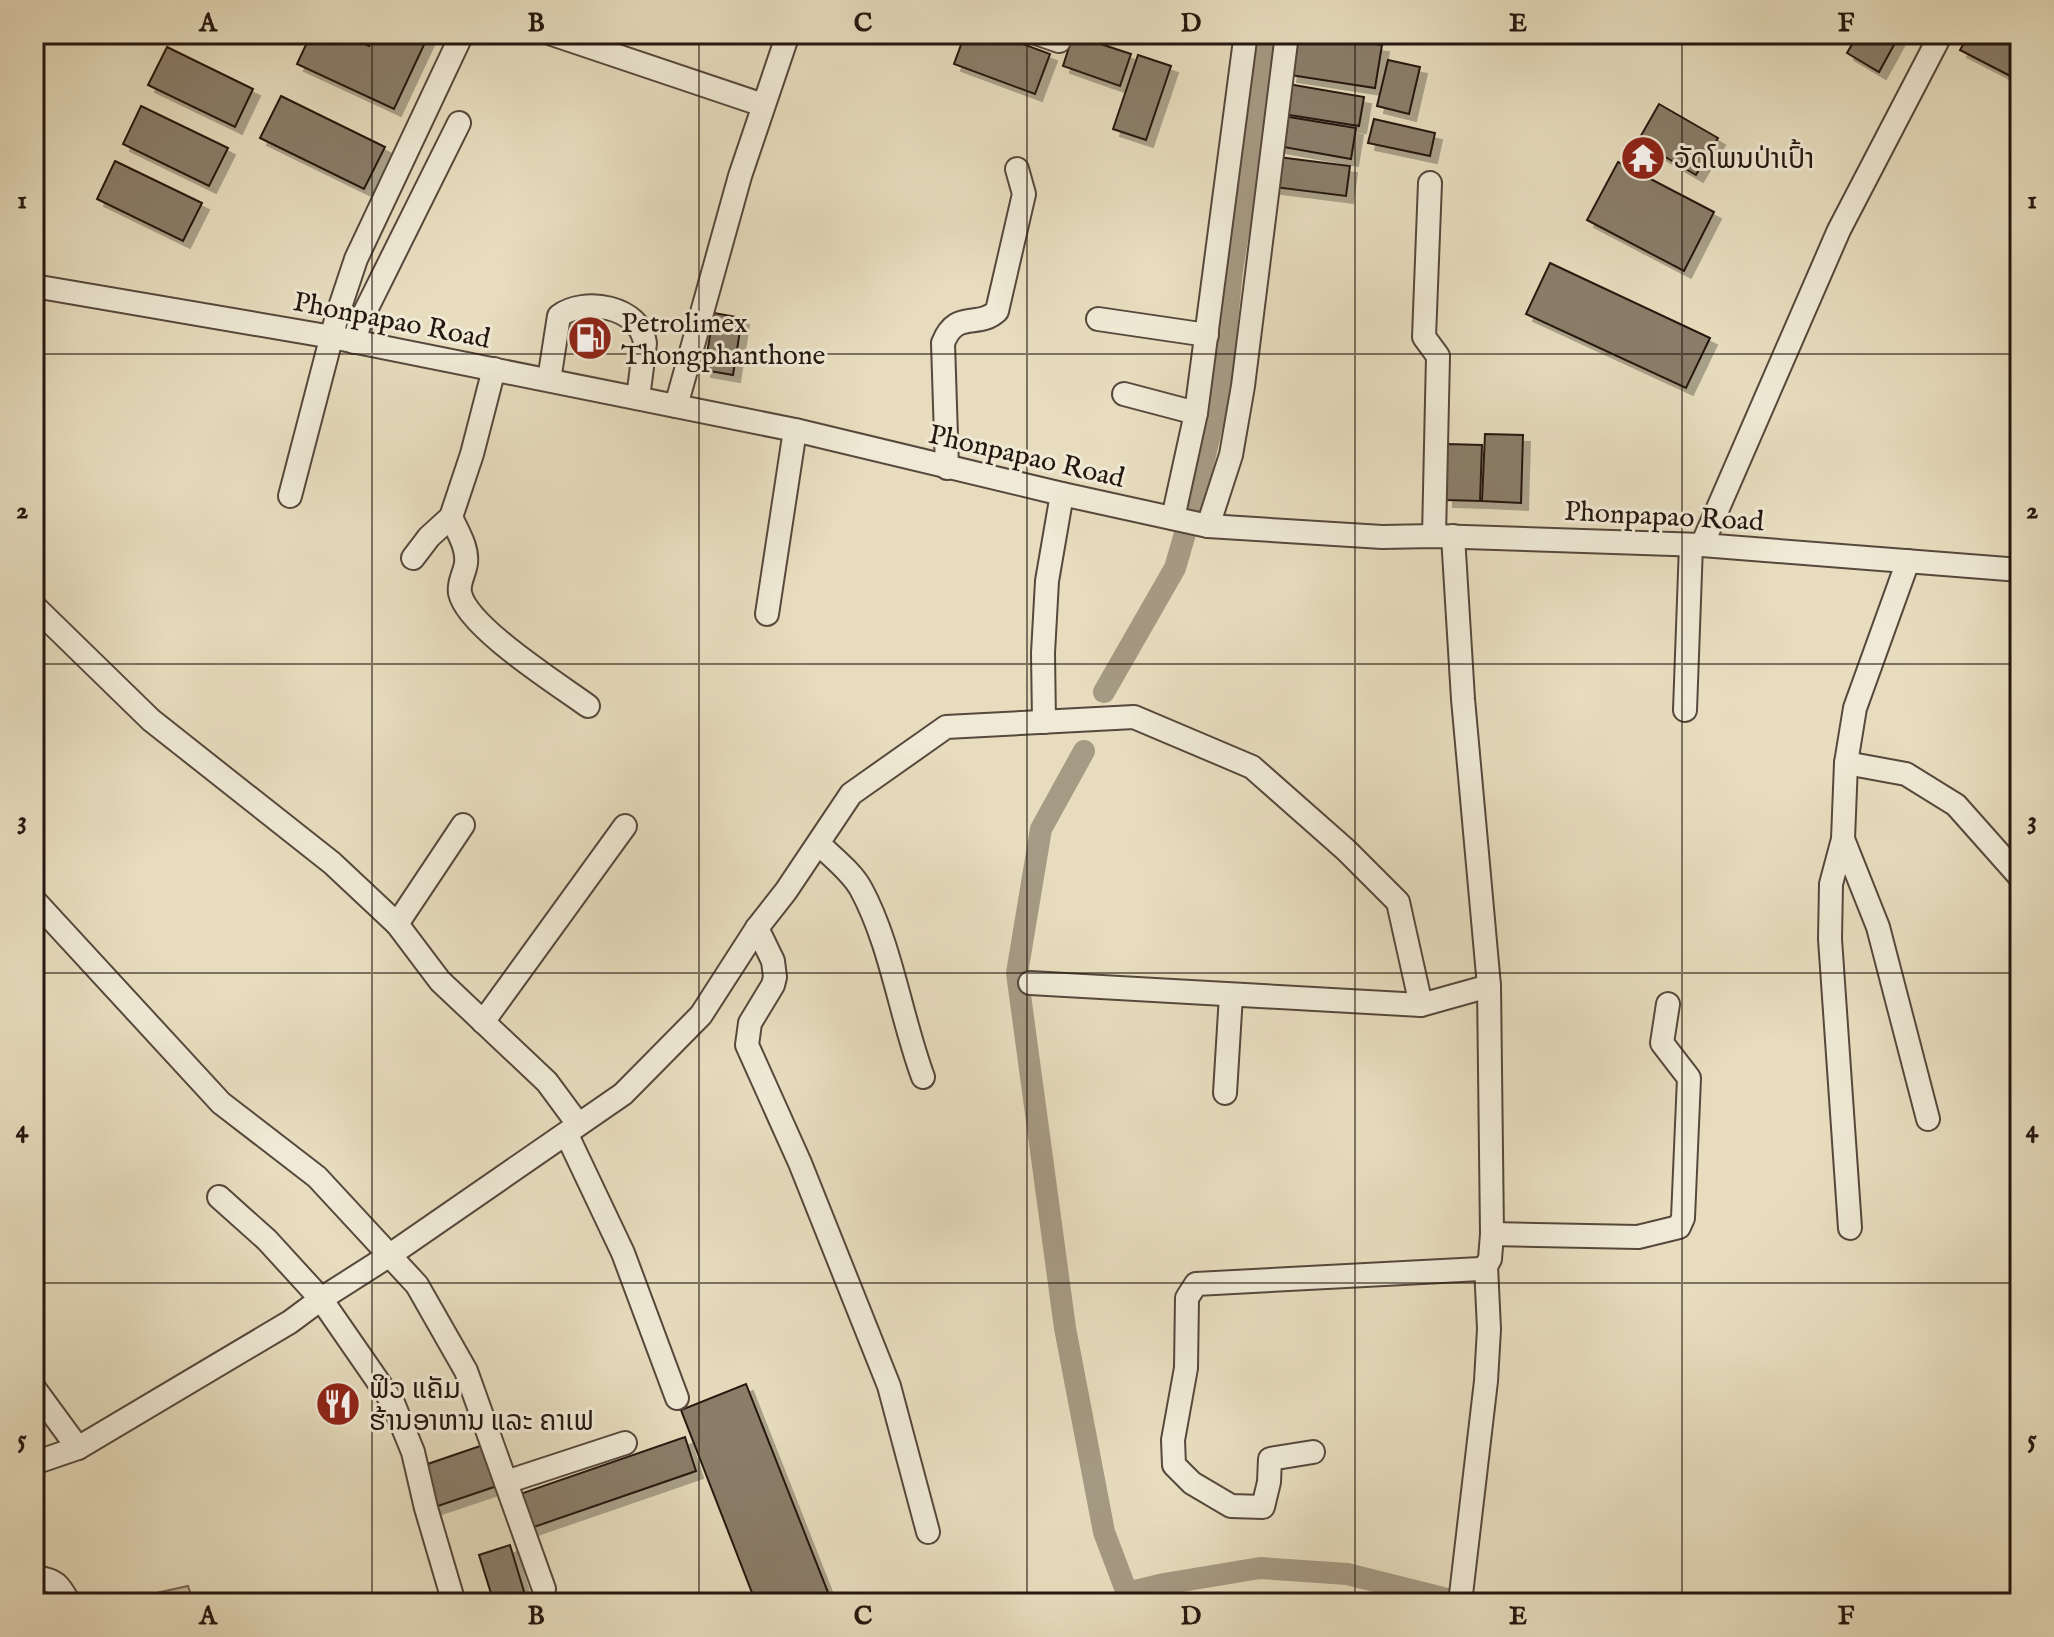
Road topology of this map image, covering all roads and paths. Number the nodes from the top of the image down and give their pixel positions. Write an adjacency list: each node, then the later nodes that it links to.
1 (462, 34): 14 (street)
2 (552, 34): 7 (street)
3 (788, 34): 7 (street)
4 (1287, 34): 27 (street)
5 (1941, 34): 29 (street)
6 (1245, 40): 13 (street)
7 (763, 105): 19 (street)
8 (459, 123): 14 (street)
9 (1017, 169): 22 (street)
10 (1430, 183): 28 (street)
11 (34, 286): 14 (street, Phonpapao Road)
12 (1098, 319): 13 (street)
13 (1207, 335): 20 (street)
14 (343, 339): 15 (street, Phonpapao Road); 24 (street)
15 (494, 369): 16 (street, Phonpapao Road); 25 (street)
16 (549, 380): 18 (street, Phonpapao Road); 18 (street)
17 (1124, 394): 20 (street)
18 (638, 398): 19 (street, Phonpapao Road)
19 (676, 406): 21 (street, Phonpapao Road)
20 (1196, 413): 26 (street)
21 (795, 430): 22 (street, Phonpapao Road); 34 (street)
22 (947, 468): 23 (street, Phonpapao Road)
23 (1062, 494): 26 (street, Phonpapao Road); 37 (street)
24 (290, 496)
25 (451, 517): 30 (street); 35 (street)
26 (1176, 519): 27 (street, Phonpapao Road)
27 (1208, 526): 28 (street, Phonpapao Road)
28 (1444, 536): 29 (street, Phonpapao Road); 48 (street)
29 (1697, 545): 31 (street, Phonpapao Road); 36 (street)
30 (413, 558)
31 (1908, 561): 32 (street, Phonpapao Road); 38 (street)
32 (2020, 570)
33 (34, 606): 45 (street)
34 (767, 614)
35 (588, 706)
36 (1685, 710)
37 (1044, 722): 42 (street); 51 (street)
38 (1846, 763): 41 (street); 43 (street)
39 (463, 825): 45 (street)
40 (625, 826): 52 (street)
41 (1843, 839): 55 (street); 58 (street)
42 (819, 844): 46 (street); 53 (street)
43 (2020, 877)
44 (34, 900): 60 (street)
45 (397, 924): 52 (street)
46 (757, 928): 56 (street); 70 (street)
47 (1030, 983): 49 (street)
48 (1489, 986): 51 (street); 59 (street)
49 (1231, 995): 51 (street); 54 (street)
50 (1668, 1004): 59 (street)
51 (1421, 1005)
52 (483, 1022): 56 (street)
53 (923, 1077)
54 (1225, 1093)
55 (1928, 1119)
56 (572, 1130): 60 (street); 64 (street)
57 (219, 1197): 62 (street)
58 (1850, 1228)
59 (1492, 1234): 61 (street)
60 (390, 1255): 62 (street); 69 (street)
61 (1486, 1266): 67 (street); 75 (street)
62 (321, 1299): 66 (street); 74 (street)
63 (34, 1388): 66 (street)
64 (677, 1398)
65 (625, 1443): 69 (street)
66 (78, 1448): 68 (street)
67 (1313, 1452)
68 (34, 1463)
69 (506, 1482): 72 (street)
70 (928, 1532)
71 (34, 1577): 73 (street)
72 (544, 1589)
73 (69, 1603)
74 (454, 1603)
75 (1460, 1603)

